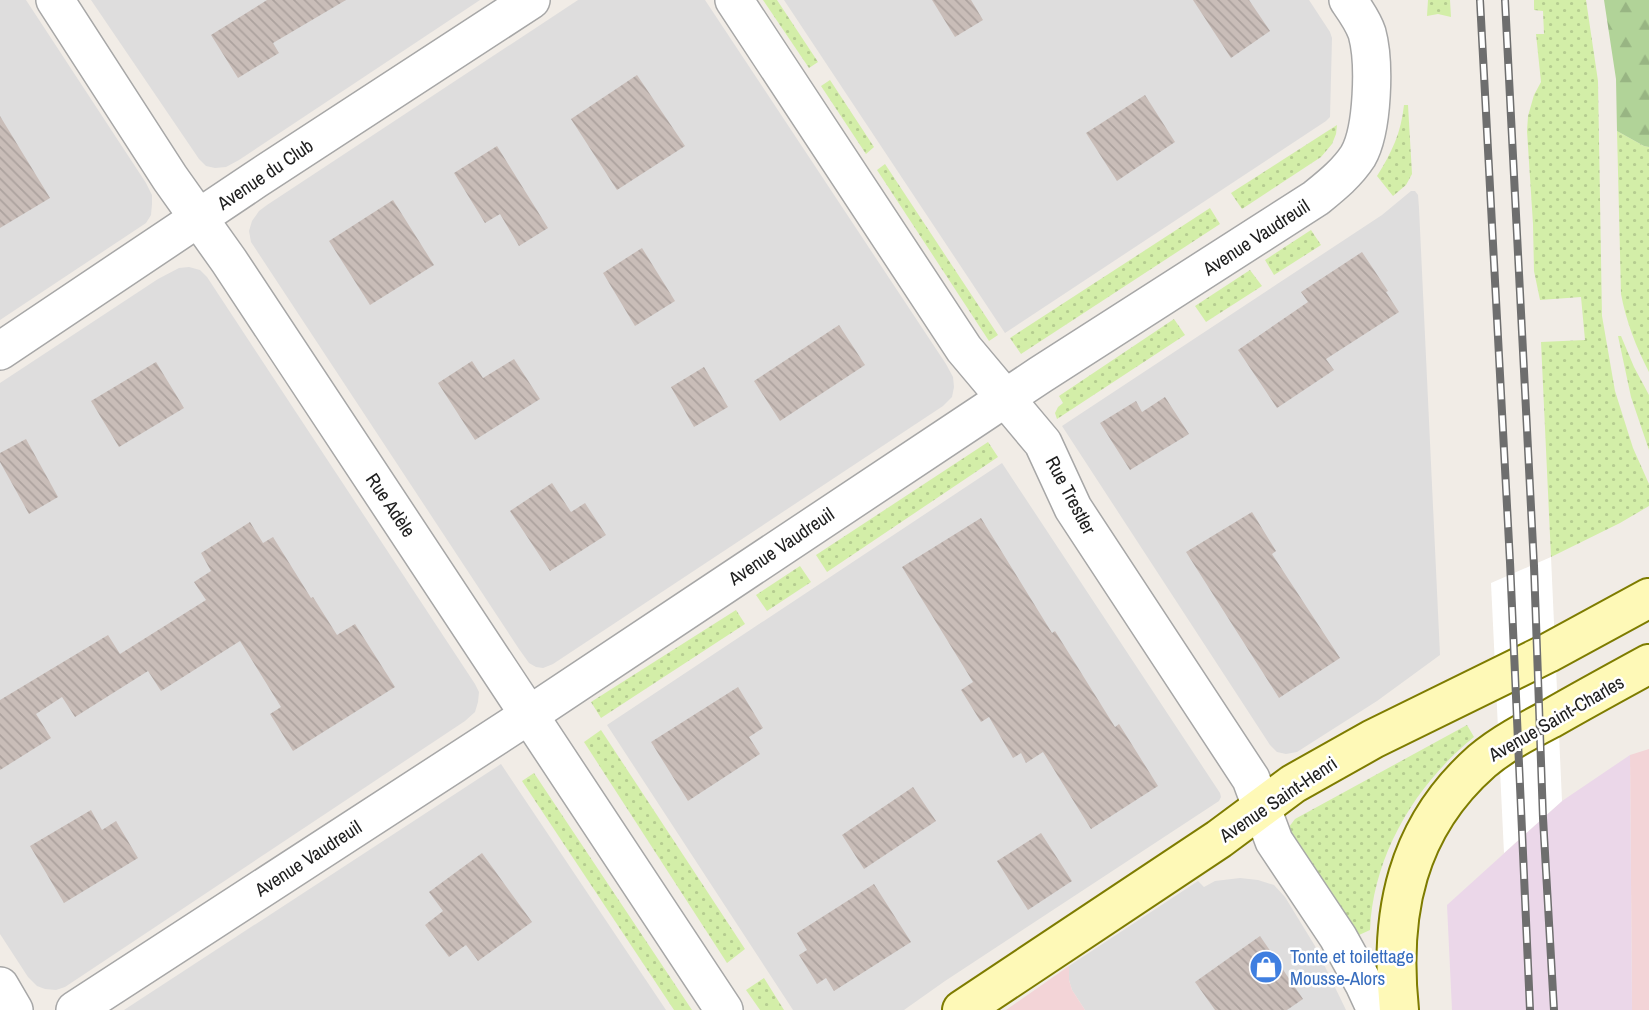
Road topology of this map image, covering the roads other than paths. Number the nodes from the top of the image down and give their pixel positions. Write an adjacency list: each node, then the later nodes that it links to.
1 (55, 0): 5 (street, Rue Adèle)
2 (531, 0): 5 (street, Avenue du Club)
3 (734, 0): 7 (street, Rue Trestler)
4 (1353, 7): 7 (street, Avenue Vaudreuil)
5 (199, 219): 6 (street, Avenue du Club); 10 (street, Rue Adèle)
6 (0, 351)
7 (1007, 398): 10 (street, Avenue Vaudreuil); 11 (street, Rue Trestler)
8 (1649, 598): 11 (main road, Avenue Saint-Henri)
9 (1649, 664): 18 (main road, Avenue Saint-Charles)
10 (529, 715): 14 (street, Avenue Vaudreuil); 15 (street, Rue Adèle)
11 (1262, 806): 16 (main road, Avenue Saint-Henri); 17 (street, Rue Trestler)
12 (0, 986): 13 (street)
13 (14, 1010)
14 (75, 1010)
15 (724, 1010)
16 (962, 1010)
17 (1376, 1010)
18 (1399, 1010)

